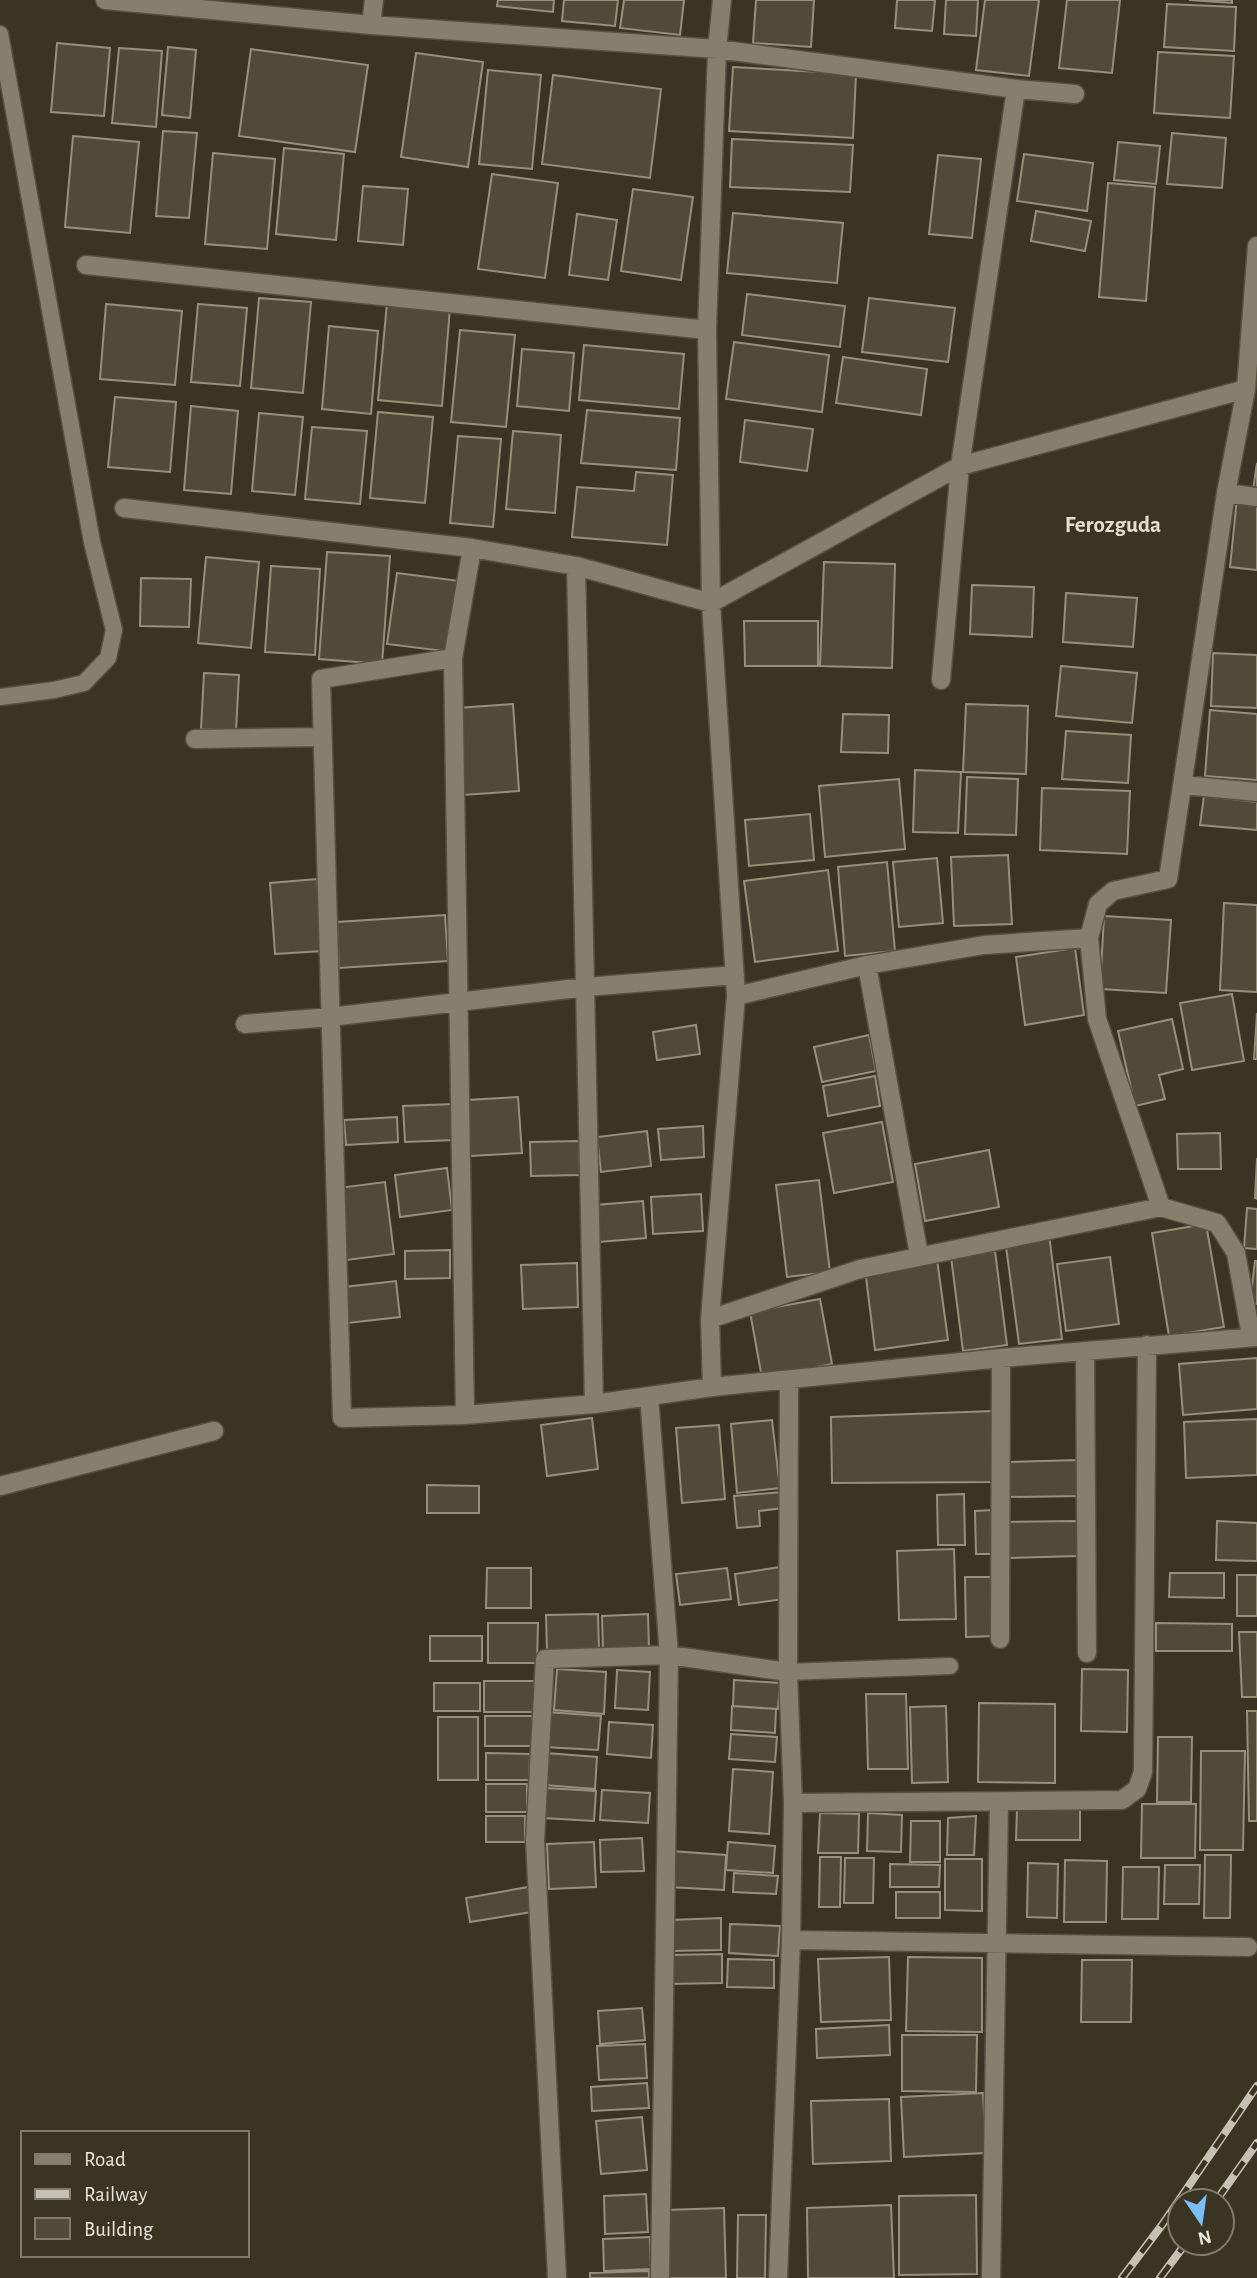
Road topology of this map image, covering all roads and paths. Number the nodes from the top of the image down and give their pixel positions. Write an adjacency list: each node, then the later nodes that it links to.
1 (105, 0): 4 (street)
2 (374, 0): 4 (street)
3 (722, 0): 6 (street)
4 (371, 25): 6 (street)
5 (0, 34): 22 (lane)
6 (717, 49): 7 (street); 11 (street)
7 (1016, 89): 8 (street); 13 (street)
8 (1075, 94)
9 (1257, 246): 12 (street)
10 (86, 265): 11 (street)
11 (707, 330): 19 (street)
12 (1246, 389): 13 (street); 14 (street)
13 (960, 466): 19 (street); 21 (street)
14 (1226, 493): 15 (street); 25 (street)
15 (1257, 497)
16 (124, 508): 17 (street)
17 (472, 548): 18 (street); 20 (street)
18 (576, 566): 19 (street); 30 (street)
19 (710, 603): 29 (street)
20 (453, 658): 23 (street); 32 (street)
21 (941, 680)
22 (0, 697)
23 (323, 737): 24 (street); 33 (street)
24 (195, 739)
25 (1183, 785): 26 (street); 27 (street)
26 (1257, 792)
27 (1090, 938): 28 (street); 35 (street)
28 (867, 965): 31 (street); 36 (street)
29 (735, 975): 30 (street); 31 (street)
30 (586, 987): 32 (street); 45 (street)
31 (736, 996): 37 (street)
32 (457, 1001): 33 (street); 46 (street)
33 (330, 1017): 34 (street); 46 (street)
34 (245, 1024)
35 (1161, 1207): 36 (street); 38 (street)
36 (919, 1255): 37 (street)
37 (710, 1319): 43 (street)
38 (1254, 1337): 39 (street)
39 (1147, 1345): 40 (street); 54 (street)
40 (1085, 1351): 41 (street); 50 (street)
41 (1001, 1358): 42 (street); 49 (street)
42 (789, 1380): 43 (street); 53 (street)
43 (712, 1387): 44 (street)
44 (649, 1396): 45 (street); 51 (street)
45 (594, 1404): 46 (street)
46 (465, 1415)
47 (214, 1431): 48 (street)
48 (0, 1486)
49 (1000, 1639)
50 (1087, 1653)
51 (669, 1655): 53 (street); 59 (street); 60 (street)
52 (950, 1666): 53 (lane)
53 (788, 1672): 55 (street)
54 (999, 1802): 55 (street); 57 (street)
55 (793, 1803): 56 (street)
56 (791, 1940): 57 (street); 61 (street)
57 (997, 1944): 58 (street); 62 (street)
58 (1248, 1947)
59 (557, 2278)
60 (660, 2278)
61 (778, 2278)
62 (991, 2278)

